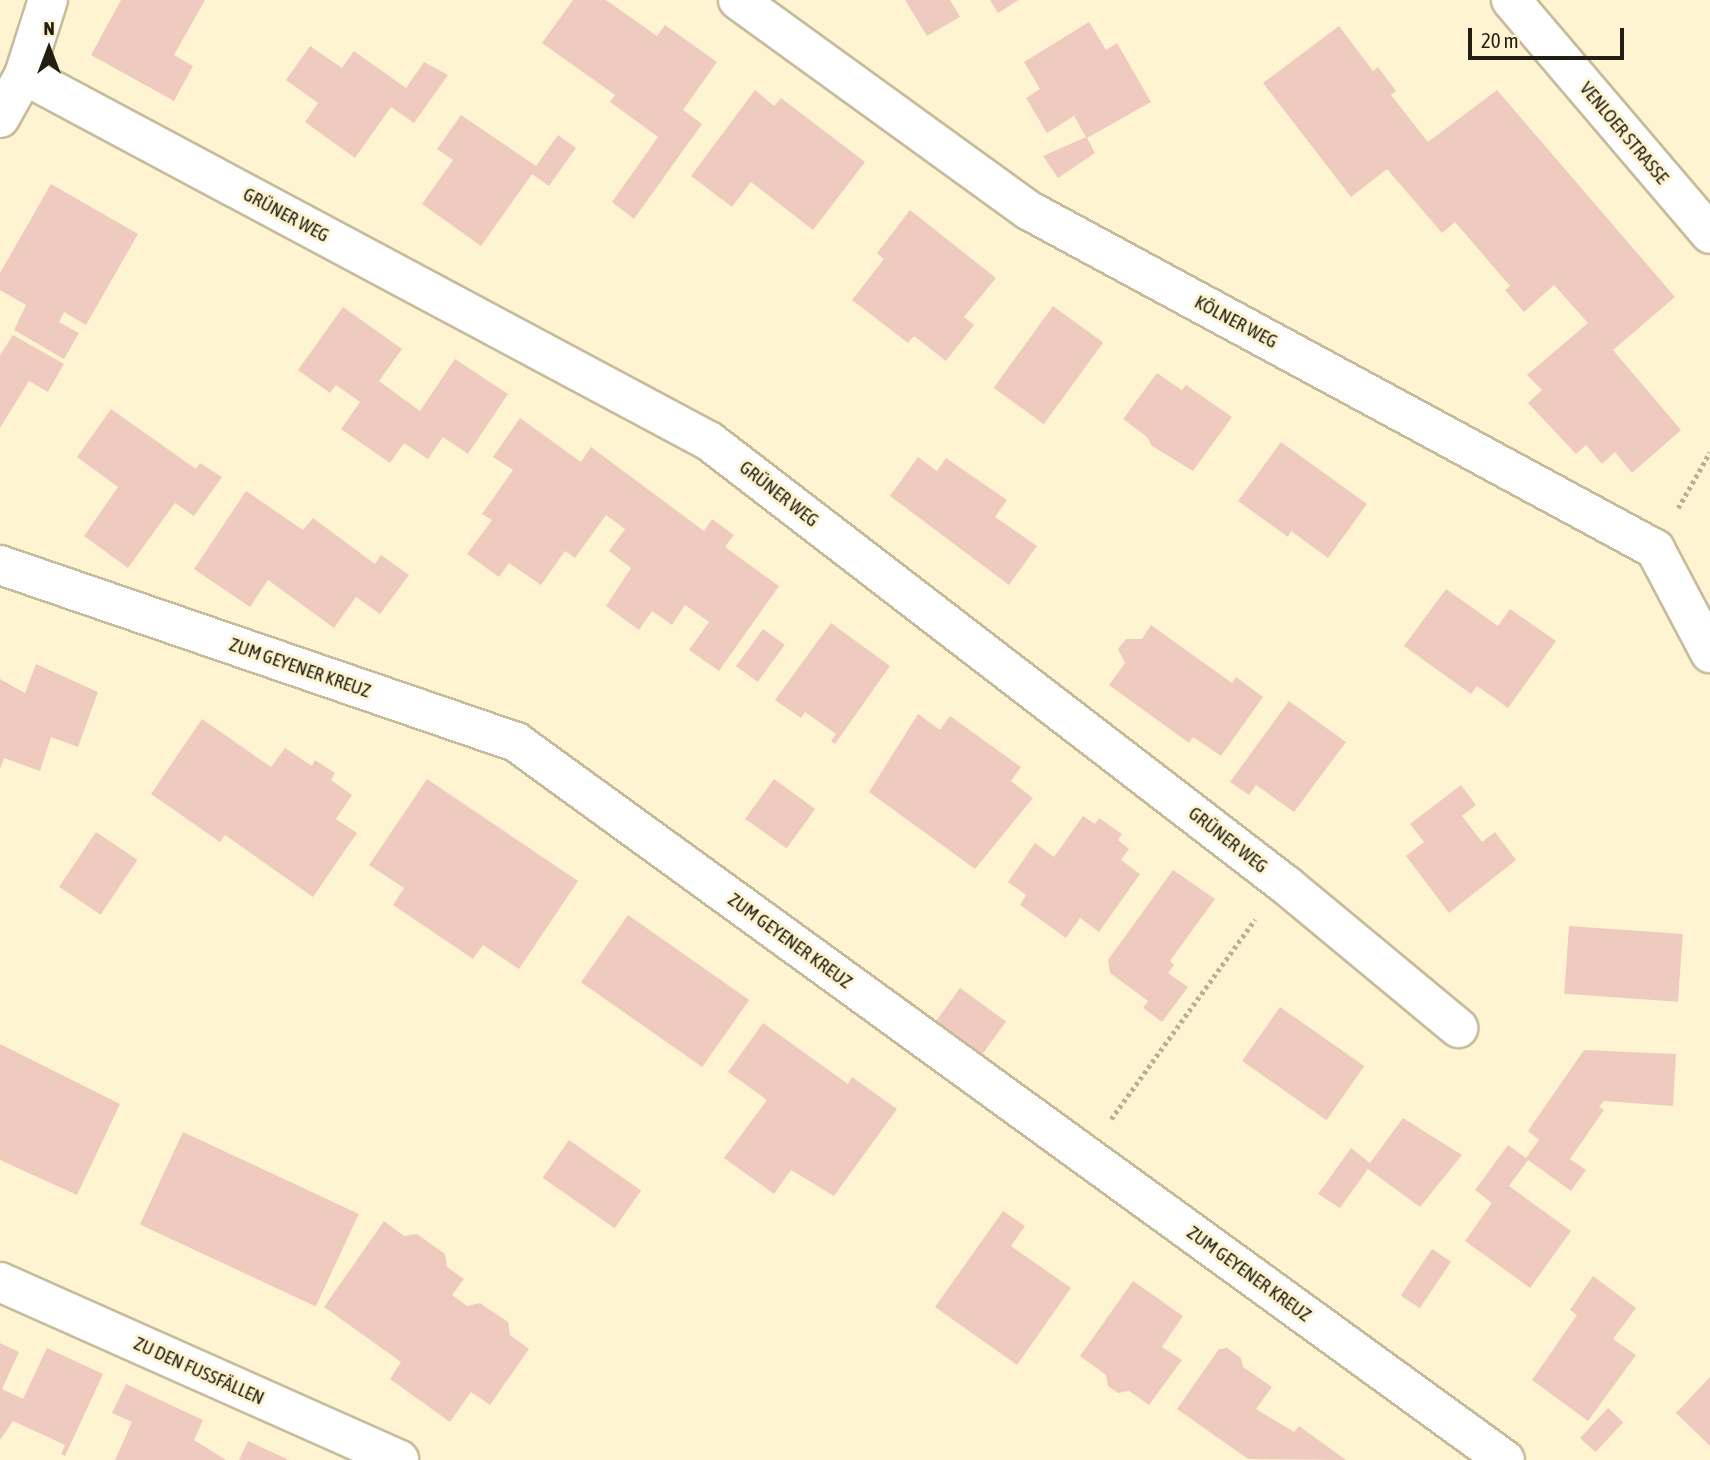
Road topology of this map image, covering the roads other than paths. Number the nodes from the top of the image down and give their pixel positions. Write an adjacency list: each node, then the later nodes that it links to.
1 (48, 0): 4 (street)
2 (738, 0): 8 (street, KÖLNER WEG)
3 (1511, 0): 6 (street, VENLOER STRASSE)
4 (24, 75): 5 (street); 9 (street, GRÜNER WEG)
5 (0, 118)
6 (1710, 234)
7 (0, 565): 12 (street, ZUM GEYENER KREUZ)
8 (1710, 653)
9 (1458, 1028)
10 (0, 1282): 11 (street, ZU DEN FUSSFÄLLEN)
11 (399, 1460)
12 (1505, 1460)

